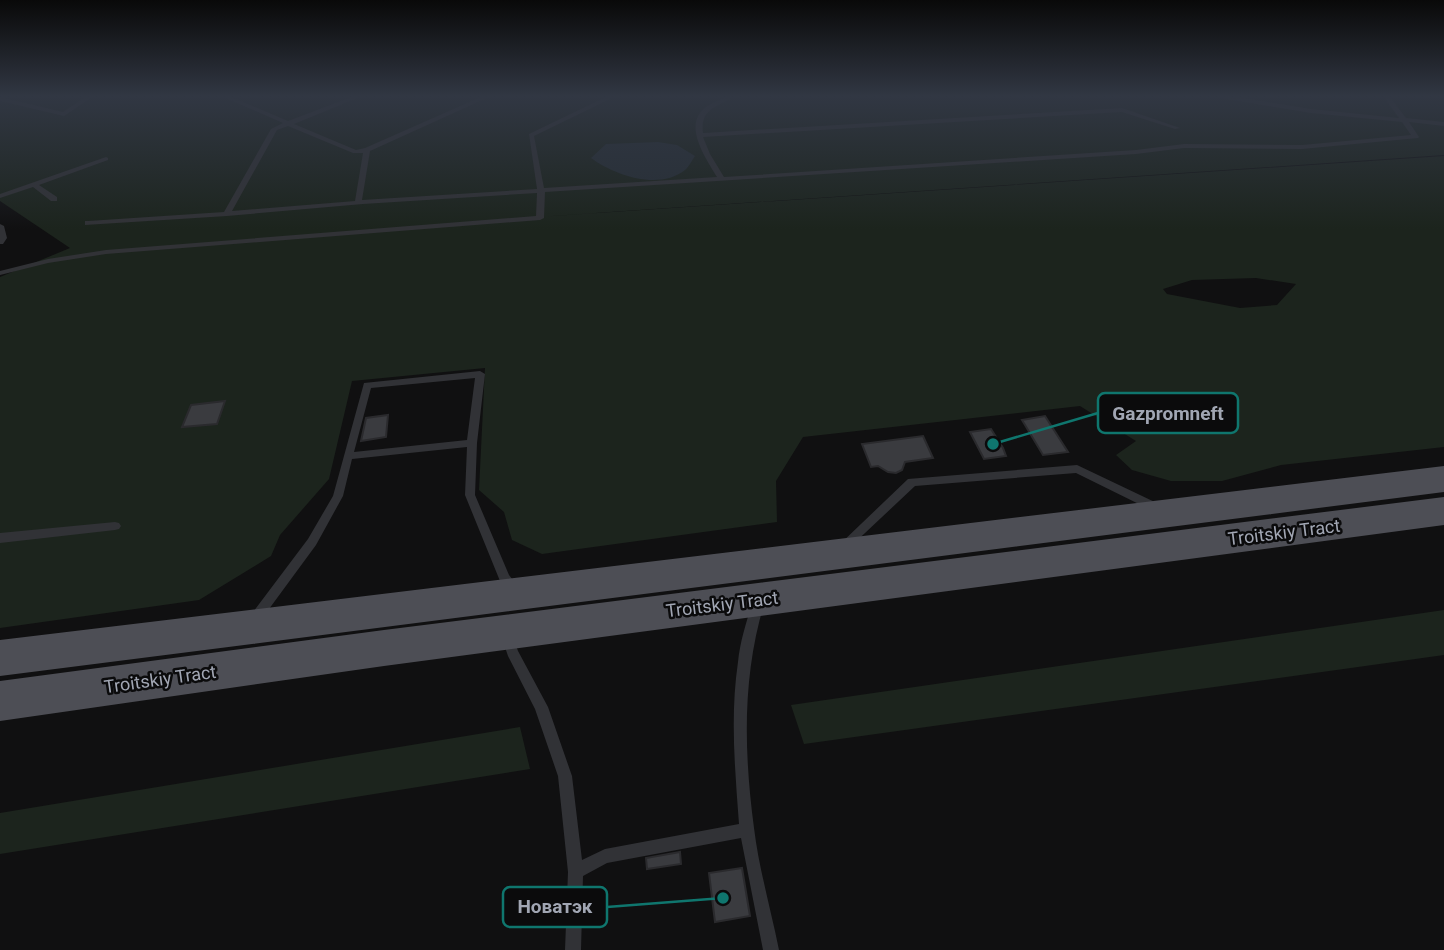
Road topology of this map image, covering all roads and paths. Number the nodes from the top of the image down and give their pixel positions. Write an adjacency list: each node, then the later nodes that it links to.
1 (268, 140): 15 (lane)
2 (327, 140): 7 (lane)
3 (389, 140): 7 (lane)
4 (532, 140): 11 (lane)
5 (702, 140): 9 (lane)
6 (1378, 140): 9 (lane)
7 (367, 150): 14 (lane)
8 (106, 159): 10 (lane)
9 (722, 180): 11 (lane)
10 (34, 184): 12 (lane); 13 (lane)
11 (541, 191): 14 (lane); 19 (lane)
12 (0, 195)
13 (54, 199)
14 (358, 202): 15 (lane)
15 (227, 214): 16 (lane)
16 (88, 223)
17 (0, 226): 18 (lane)
18 (0, 242)
19 (0, 273)
20 (472, 443): 21 (lane); 21 (lane); 28 (lane)
21 (348, 456): 30 (lane)
22 (1444, 479): 24 (main road, Troitskiy Tract)
23 (1444, 511): 29 (main road, Troitskiy Tract)
24 (1169, 514): 27 (main road, Troitskiy Tract); 27 (lane)
25 (115, 526): 26 (lane)
26 (0, 538)
27 (834, 556): 28 (main road, Troitskiy Tract)
28 (519, 595): 30 (main road, Troitskiy Tract)
29 (760, 599): 31 (main road, Troitskiy Tract); 34 (lane)
30 (248, 628): 32 (main road, Troitskiy Tract)
31 (506, 632): 33 (main road, Troitskiy Tract); 35 (lane)
32 (0, 658)
33 (0, 701)
34 (747, 830): 35 (lane); 37 (lane)
35 (576, 872): 36 (lane)
36 (573, 950)
37 (771, 950)

